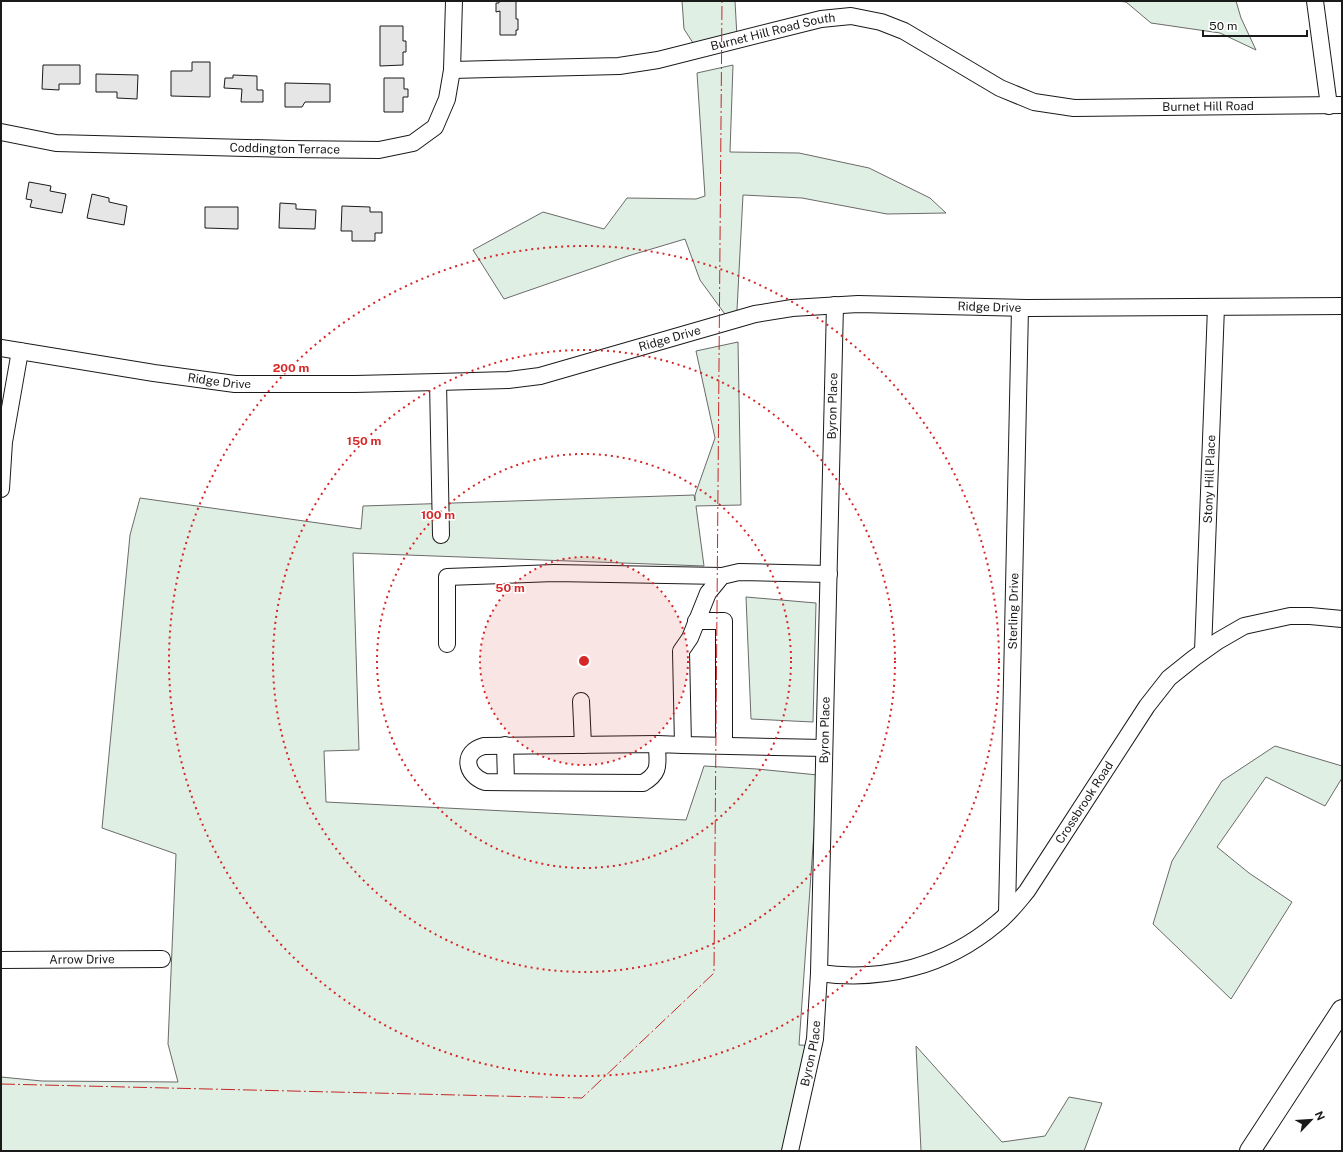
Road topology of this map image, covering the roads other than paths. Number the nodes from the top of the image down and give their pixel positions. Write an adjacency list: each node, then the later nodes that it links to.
1 (454, 1): 3 (street, Coddington Terrace)
2 (1315, 1): 4 (street)
3 (452, 70): 5 (street, Burnet Hill Road South); 6 (street, Coddington Terrace)
4 (1336, 106): 5 (street, Burnet Hill Road)
5 (1074, 108)
6 (1, 132)
7 (835, 305): 10 (street, Ridge Drive); 13 (street, Ridge Drive); 16 (street, Byron Place)
8 (1342, 306): 9 (street, Ridge Drive)
9 (1216, 307): 10 (street, Ridge Drive); 21 (street, Stony Hill Place)
10 (1020, 308): 30 (street, Sterling Drive)
11 (1, 348): 12 (street, Ridge Drive)
12 (20, 351): 13 (street, Ridge Drive); 14 (street)
13 (438, 382): 15 (street)
14 (1, 489)
15 (441, 535)
16 (829, 574): 17 (street); 28 (street, Byron Place)
17 (722, 576): 19 (street); 20 (street)
18 (1342, 619): 21 (street, Crossbrook Road)
19 (696, 621): 24 (street); 26 (street)
20 (447, 644)
21 (1203, 651): 30 (street, Crossbrook Road)
22 (581, 701): 25 (street)
23 (657, 744): 24 (street); 25 (street); 29 (street)
24 (683, 744): 26 (street)
25 (583, 745): 27 (street)
26 (724, 745): 28 (street)
27 (505, 746): 29 (street); 29 (street)
28 (824, 748): 33 (street, Byron Place)
29 (506, 782)
30 (1007, 914): 33 (street, Crossbrook Road)
31 (162, 959): 32 (street, Arrow Drive)
32 (1, 960)
33 (819, 972): 35 (street, Byron Place)
34 (1342, 1010): 36 (main road)
35 (790, 1151)
36 (1250, 1151)

